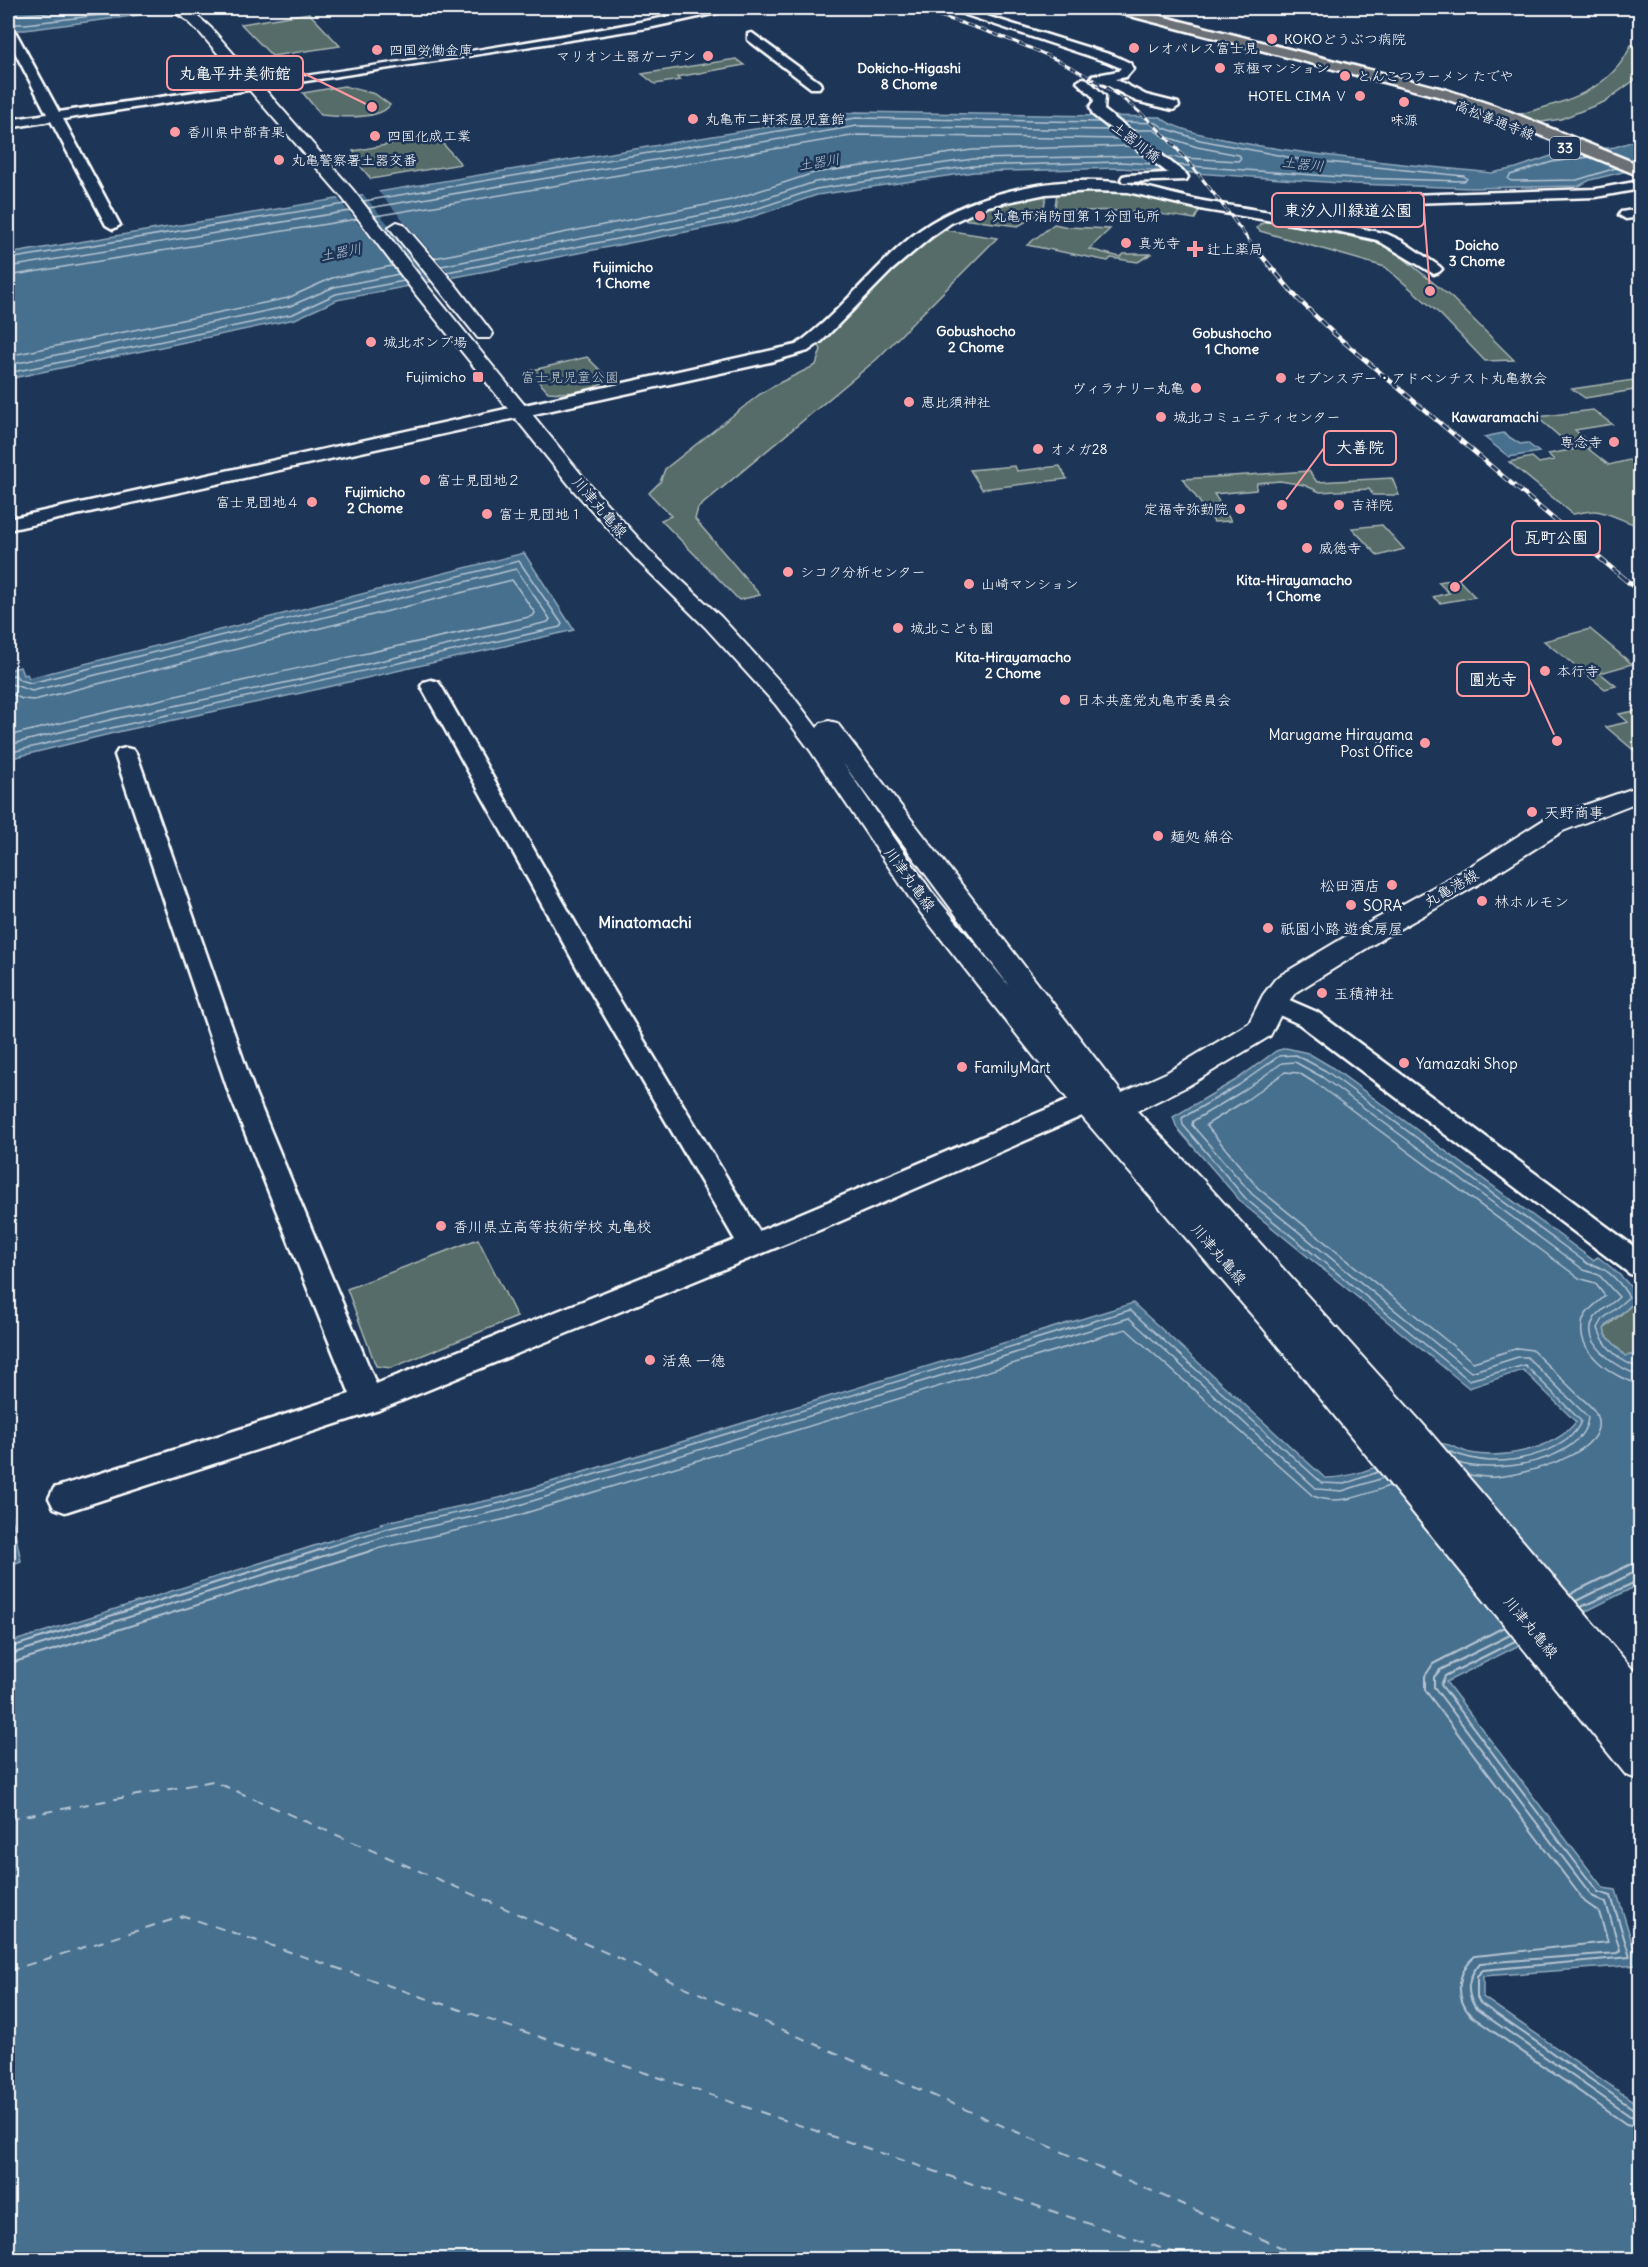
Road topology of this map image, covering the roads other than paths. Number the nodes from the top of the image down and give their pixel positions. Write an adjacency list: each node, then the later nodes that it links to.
1 (194, 8): 7 (main road)
2 (713, 8): 10 (street)
3 (726, 8): 10 (street)
4 (951, 8): 11 (street)
5 (1116, 8): 15 (main road, 高松善通寺線 / 33)
6 (176, 9): 12 (main road, 川津丸亀線)
7 (215, 20)
8 (10, 33): 16 (street)
9 (752, 38): 13 (street)
10 (268, 78): 12 (street); 21 (main road, 川津丸亀線)
11 (1103, 78): 14 (street); 22 (street, 土器川橋)
12 (252, 85): 16 (street); 21 (main road, 川津丸亀線)
13 (815, 85)
14 (1173, 106)
15 (1494, 114): 18 (main road, 高松善通寺線 / 33); 19 (main road, 高松善通寺線 / 33)
16 (53, 115): 17 (street); 24 (street)
17 (8, 122)
18 (1641, 171)
19 (1641, 180)
20 (1641, 185): 25 (street)
21 (353, 189): 28 (main road, 川津丸亀線)
22 (1006, 195): 25 (street); 28 (street)
23 (388, 216): 27 (main road)
24 (113, 225)
25 (1335, 227): 26 (street)
26 (1434, 269)
27 (498, 353)
28 (529, 402): 29 (street); 34 (main road, 川津丸亀線)
29 (8, 525)
30 (431, 686): 35 (street)
31 (126, 755): 38 (street)
32 (1641, 793): 33 (main road, 丸亀港線)
33 (1273, 1002): 34 (main road, 丸亀港線); 36 (street)
34 (1103, 1106): 35 (street); 37 (main road, 川津丸亀線)
35 (752, 1244): 38 (street)
36 (1641, 1266)
37 (1287, 1315): 40 (main road, 川津丸亀線); 41 (main road, 川津丸亀線)
38 (368, 1401): 39 (street)
39 (65, 1498)
40 (1641, 1707)
41 (1641, 1761)

